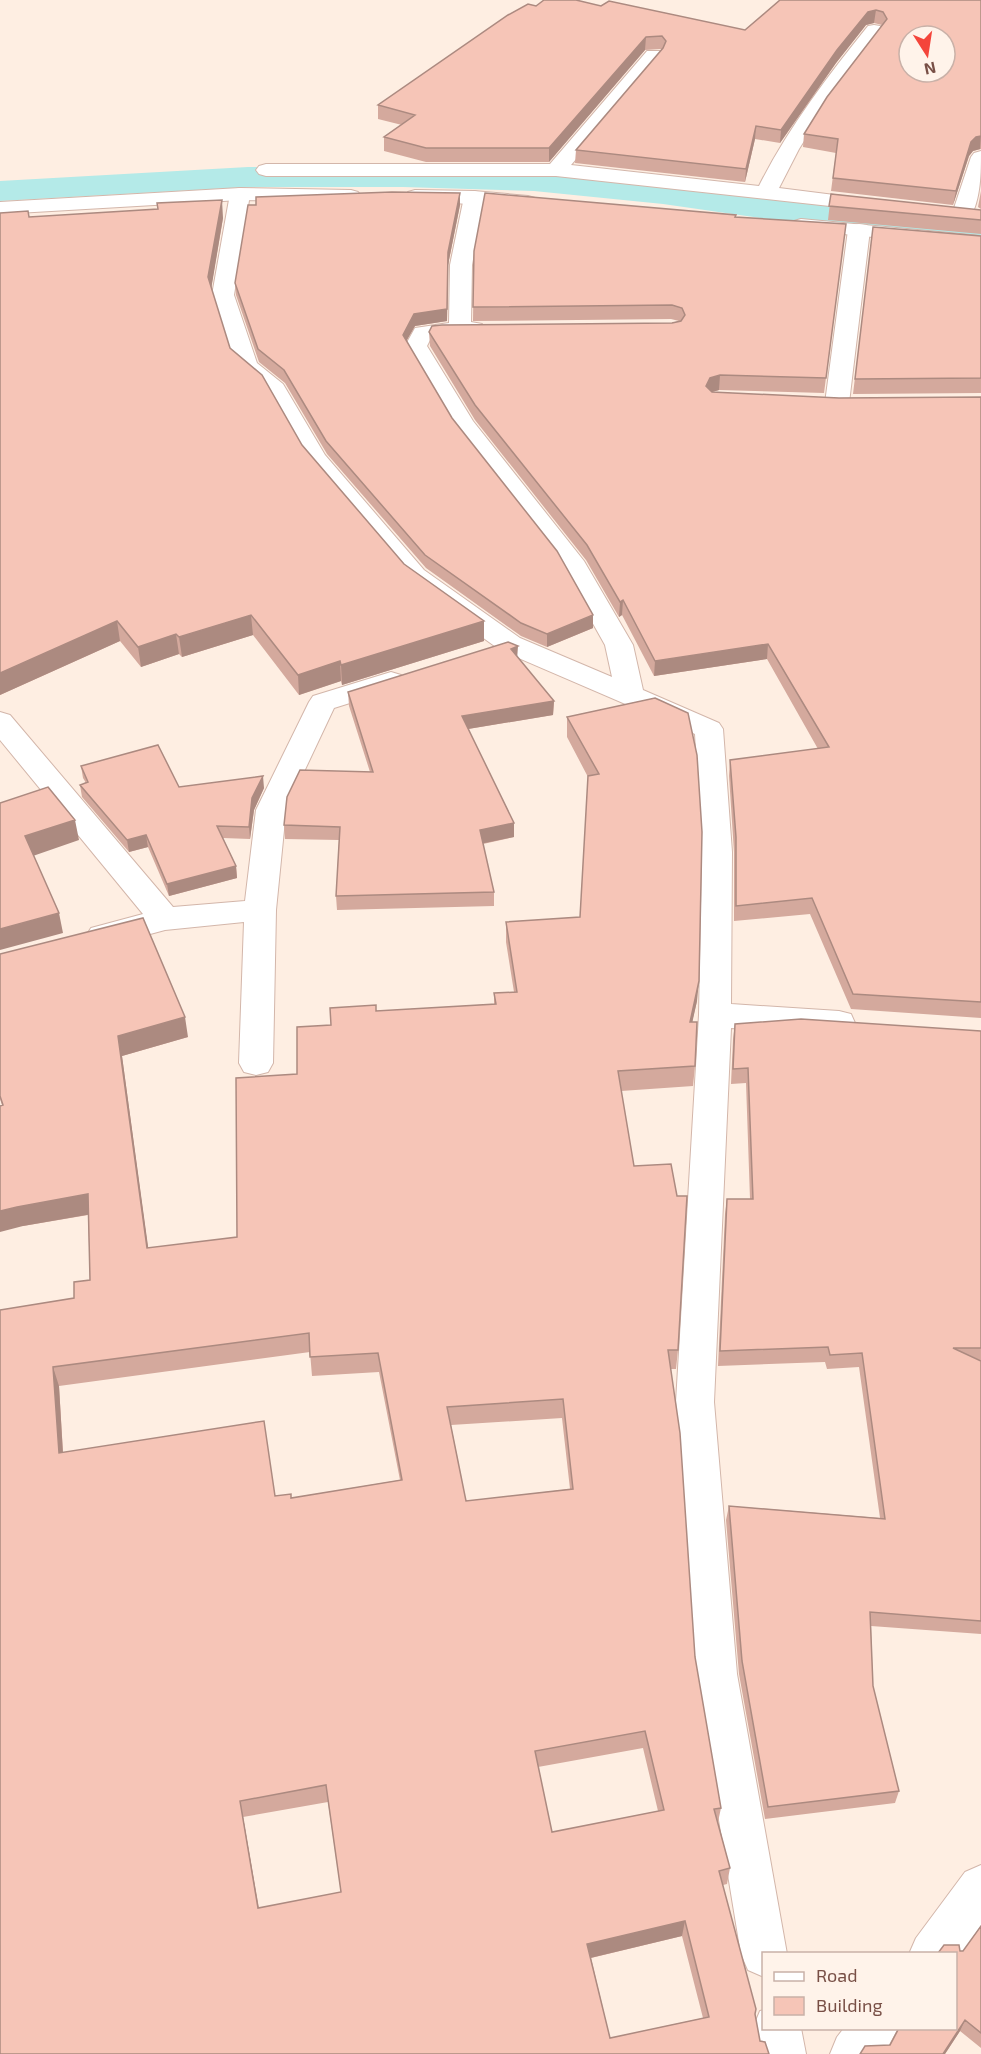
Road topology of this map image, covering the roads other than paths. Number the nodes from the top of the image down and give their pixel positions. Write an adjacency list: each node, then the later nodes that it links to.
1 (874, 30): 6 (street)
2 (654, 56): 5 (street)
3 (981, 156): 15 (street)
4 (266, 170): 5 (street)
5 (556, 170): 6 (street)
6 (766, 193): 12 (street)
7 (240, 194): 8 (street); 13 (street); 22 (street)
8 (369, 196)
9 (392, 196): 10 (street)
10 (474, 197): 11 (street); 20 (street)
11 (544, 203)
12 (893, 207)
13 (0, 208)
14 (939, 212): 15 (street)
15 (972, 215)
16 (778, 223): 17 (street)
17 (859, 230): 18 (street); 21 (street)
18 (981, 242)
19 (495, 329): 20 (street)
20 (460, 330): 25 (street)
21 (836, 403)
22 (510, 645): 23 (street); 25 (street)
23 (477, 655)
24 (422, 672): 27 (street)
25 (630, 695): 30 (street)
26 (0, 721): 28 (street)
27 (260, 910): 28 (street); 32 (street)
28 (165, 919): 29 (street)
29 (77, 942)
30 (715, 1015): 31 (street); 34 (street)
31 (866, 1024)
32 (256, 1063)
33 (981, 1888): 35 (street)
34 (764, 1952)
35 (933, 1952)
36 (777, 2030): 38 (street)
37 (872, 2030): 39 (street)
38 (782, 2054)
39 (854, 2054)

